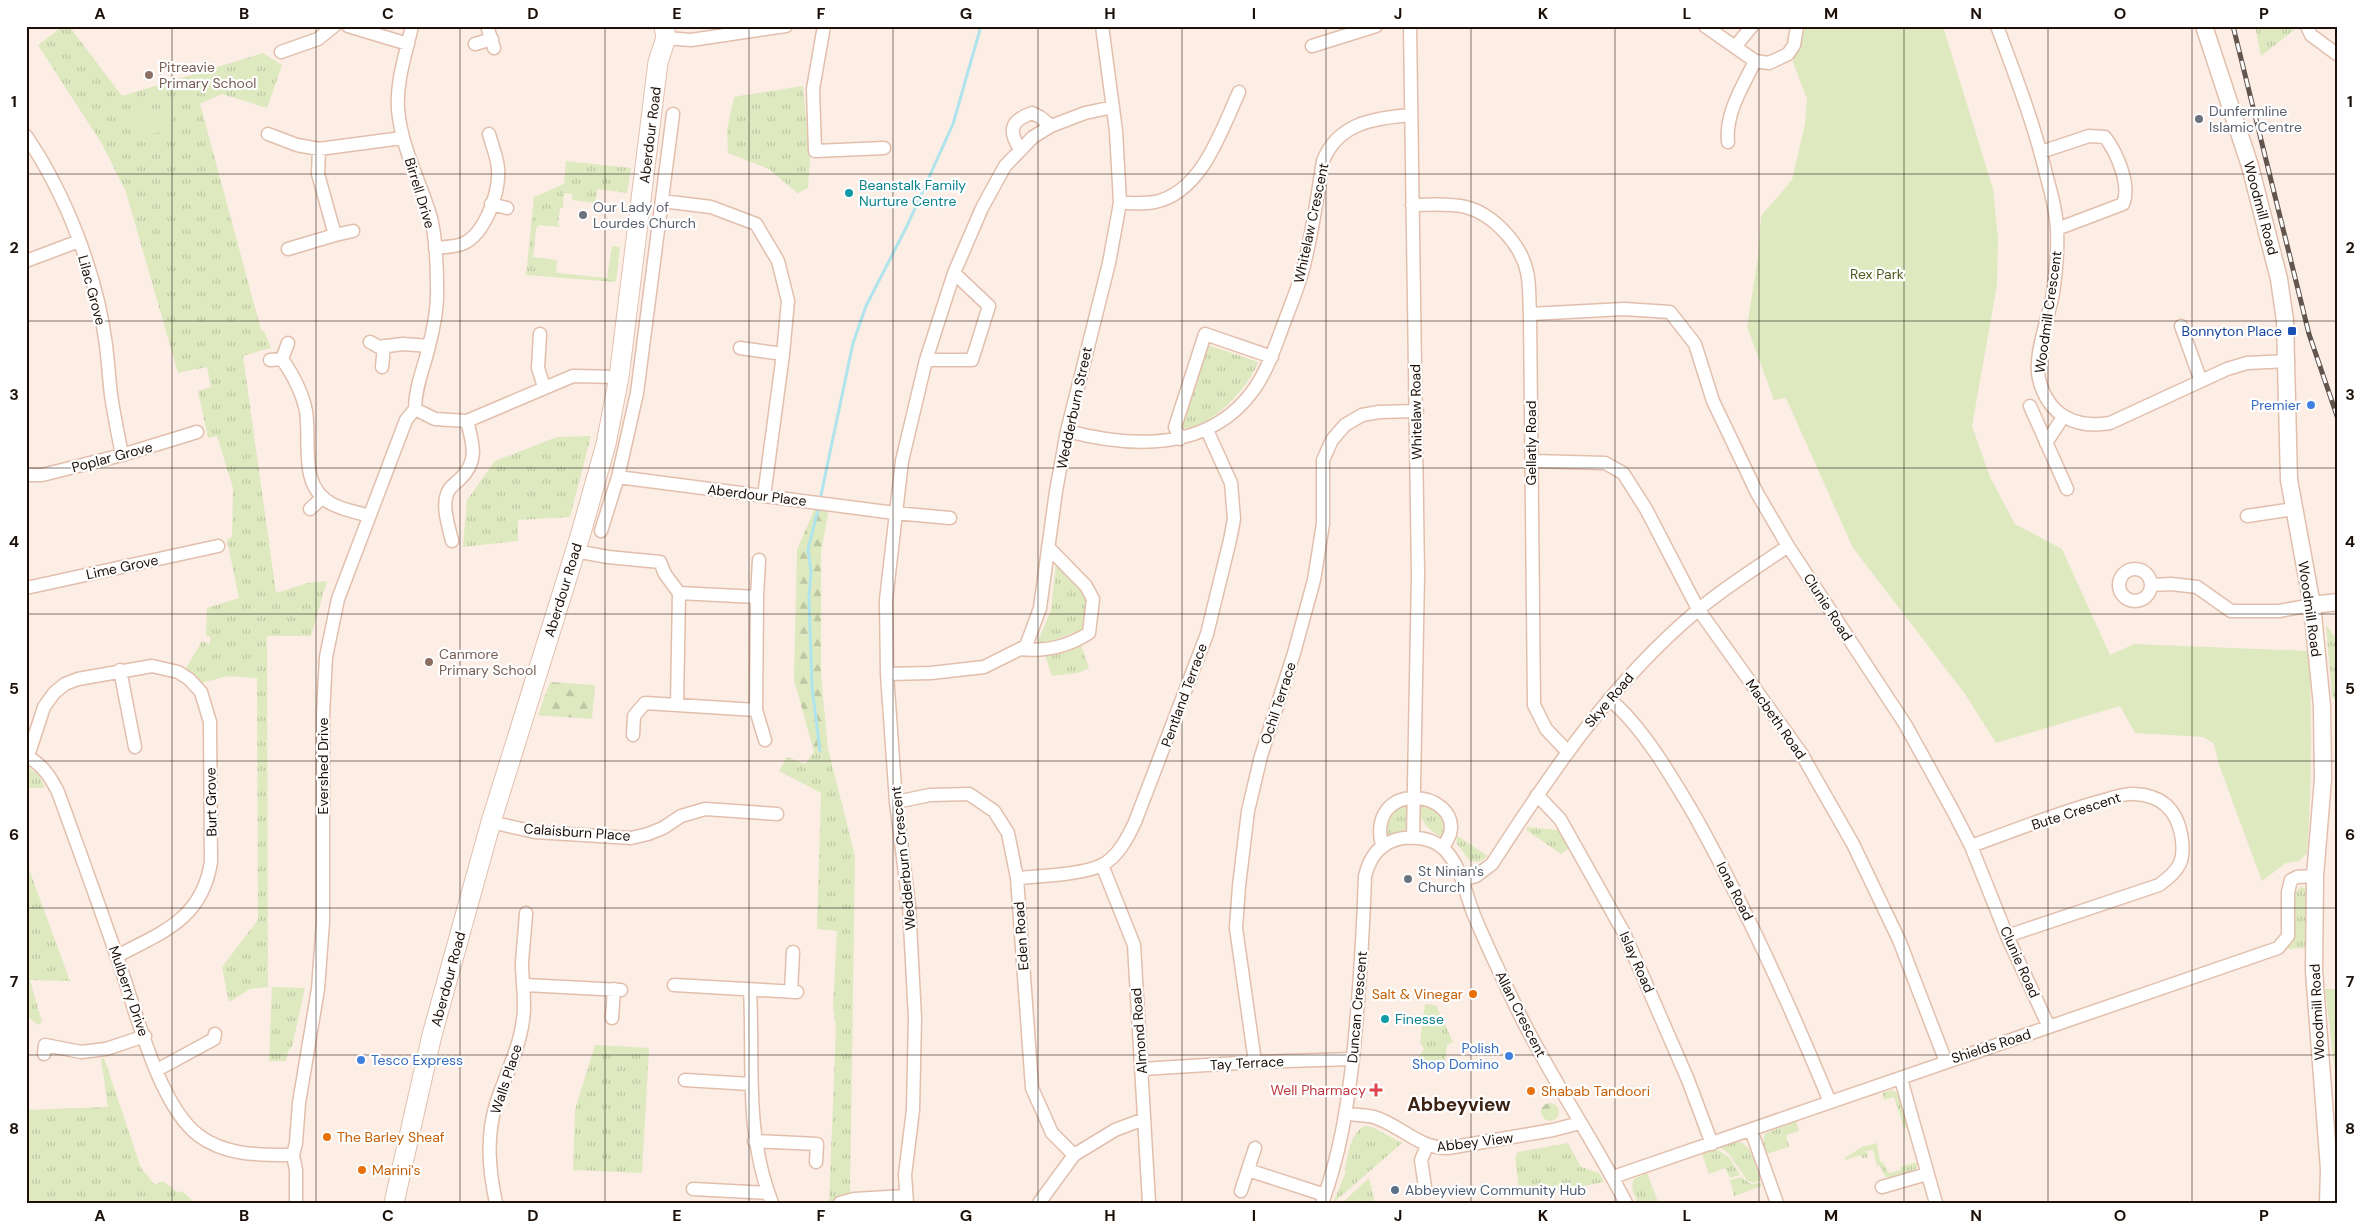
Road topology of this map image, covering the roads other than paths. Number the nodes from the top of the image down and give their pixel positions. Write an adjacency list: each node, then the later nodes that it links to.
1 (334, 26): 21 (street)
2 (348, 26): 17 (street)
3 (412, 26): 17 (street, Birrell Drive)
4 (488, 26): 18 (street)
5 (786, 26): 16 (street)
6 (824, 26): 36 (street)
7 (1102, 26): 25 (street, Wedderburn Street)
8 (1376, 26): 19 (street)
9 (1410, 26): 27 (street, Whitelaw Road)
10 (1704, 26): 20 (street)
11 (1752, 26): 20 (street)
12 (1797, 26): 23 (street)
13 (1997, 26): 39 (street, Woodmill Crescent)
14 (2204, 26): 64 (street, Woodmill Road)
15 (2307, 26): 22 (street)
16 (665, 32): 34 (main road, Aberdour Road)
17 (408, 44): 32 (street, Birrell Drive)
18 (476, 44)
19 (1312, 46)
20 (1735, 47): 23 (street)
21 (281, 52)
22 (2338, 55)
23 (1755, 61): 33 (street)
24 (1239, 92): 42 (street)
25 (1113, 107): 28 (street, Wedderburn Crescent); 42 (street, Wedderburn Street)
26 (673, 114): 35 (street, Aberdour Road)
27 (1411, 115): 43 (street, Whitelaw Road); 62 (street, Whitelaw Crescent)
28 (1051, 126): 38 (street, Wedderburn Crescent); 38 (street)
29 (268, 134): 37 (street)
30 (489, 134): 41 (street)
31 (26, 136): 48 (street, Lilac Grove)
32 (402, 138): 37 (street); 49 (street, Birrell Drive)
33 (1728, 142)
34 (649, 144): 35 (street); 66 (main road, Aberdour Road)
35 (669, 146): 40 (street, Aberdour Road)
36 (884, 148)
37 (319, 149): 47 (street)
38 (1020, 150): 52 (street, Wedderburn Crescent)
39 (2041, 152): 45 (street, Woodmill Crescent); 45 (street)
40 (662, 202): 61 (street); 82 (street, Aberdour Road)
41 (491, 204): 44 (street); 49 (street)
42 (1120, 204): 75 (street, Wedderburn Street)
43 (1412, 205): 53 (street, Gellatly Road); 71 (street, Whitelaw Road)
44 (507, 208)
45 (2057, 229): 72 (street, Woodmill Crescent)
46 (353, 231): 47 (street)
47 (336, 236): 50 (street)
48 (79, 241): 51 (street); 79 (street, Lilac Grove)
49 (435, 248): 59 (street, Birrell Drive)
50 (288, 249)
51 (26, 261)
52 (954, 273): 63 (street, Wedderburn Crescent); 63 (street)
53 (1530, 314): 80 (street, Gellatly Road); 95 (street, Clunie Road)
54 (2181, 326): 67 (street)
55 (540, 334): 68 (street)
56 (370, 342): 58 (street)
57 (288, 343): 85 (street)
58 (384, 346): 59 (street); 65 (street)
59 (429, 346): 70 (street, Evershed Drive)
60 (740, 348): 61 (street)
61 (783, 354): 84 (street)
62 (1272, 357): 74 (street, Whitelaw Crescent); 77 (street)
63 (926, 360): 88 (street, Wedderburn Crescent)
64 (2288, 361): 67 (street); 87 (street, Woodmill Road)
65 (382, 367)
66 (619, 377): 68 (street); 97 (main road, Aberdour Road)
67 (2201, 381): 72 (street)
68 (544, 387): 73 (street)
69 (2030, 406): 78 (street)
70 (415, 409): 73 (street); 89 (street, Evershed Drive)
71 (1417, 411): 118 (street, Whitelaw Road); 143 (street, Ochil Terrace)
72 (2063, 417): 78 (street)
73 (467, 421): 93 (street)
74 (1207, 430): 77 (street, Whitelaw Crescent); 126 (street, Pentland Terrace)
75 (1067, 431): 77 (street, Whitelaw Crescent); 96 (street, Wedderburn Street)
76 (197, 432): 79 (street, Poplar Grove)
77 (1180, 439)
78 (2046, 443): 83 (street)
79 (122, 455): 81 (street, Poplar Grove)
80 (1532, 461): 105 (street, Macbeth Road); 115 (street, Gellatly Road)
81 (26, 475)
82 (618, 478): 84 (street, Aberdour Place); 92 (street, Aberdour Road)
83 (2067, 489)
84 (764, 496): 88 (street, Aberdour Place)
85 (323, 497): 86 (street); 89 (street)
86 (310, 509)
87 (2294, 509): 90 (street); 104 (street, Woodmill Road)
88 (895, 513): 91 (street); 108 (street, Wedderburn Crescent)
89 (369, 516): 160 (street, Evershed Drive)
90 (2248, 516)
91 (950, 518)
92 (601, 531)
93 (452, 541)
94 (218, 546): 100 (street, Lime Grove)
95 (1788, 546): 105 (street, Skye Road); 124 (street, Clunie Road)
96 (1048, 547): 106 (street, Wedderburn Street); 106 (street)
97 (575, 551): 101 (street); 121 (main road, Aberdour Road)
98 (759, 560): 102 (street)
99 (2152, 585): 104 (street)
100 (26, 588)
101 (679, 593): 102 (street); 110 (street)
102 (757, 597): 111 (street)
103 (2338, 602): 104 (street)
104 (2312, 605): 127 (street, Woodmill Road)
105 (1698, 609): 109 (street, Skye Road); 144 (street, Macbeth Road)
106 (1020, 649): 108 (street)
107 (120, 670): 113 (street); 116 (street, Burt Grove); 133 (street, Burt Grove)
108 (887, 674): 119 (street, Wedderburn Crescent)
109 (1609, 699): 115 (street, Skye Road); 150 (street, Iona Road)
110 (677, 705): 111 (street); 112 (street)
111 (756, 710): 114 (street)
112 (633, 735)
113 (137, 738)
114 (765, 740)
115 (1567, 751): 117 (street, Skye Road)
116 (27, 756): 133 (street, Mulberry Drive)
117 (1537, 795): 129 (street, Skye Road); 156 (street, Islay Road)
118 (1415, 798): 122 (street, Whitelaw Road); 123 (street); 125 (street)
119 (896, 802): 128 (street, Eden Road); 171 (street, Wedderburn Crescent)
120 (778, 814): 121 (street, Calaisburn Place)
121 (491, 822): 174 (main road, Aberdour Road)
122 (1413, 838): 123 (street); 125 (street)
123 (1382, 846): 142 (street, Duncan Crescent)
124 (1971, 846): 131 (street, Clunie Road); 131 (street, Bute Crescent)
125 (1443, 848): 129 (street, Allan Crescent)
126 (1102, 865): 128 (street); 146 (street, Almond Road)
127 (2315, 876): 138 (street, Shields Road); 163 (street, Woodmill Road)
128 (1017, 878): 159 (street, Eden Road)
129 (1462, 880): 153 (street, Allan Crescent)
130 (526, 914): 134 (street, Walls Place)
131 (2007, 936): 138 (street, Clunie Road)
132 (793, 952): 136 (street)
133 (117, 956): 140 (street, Mulberry Drive)
134 (524, 985): 137 (street); 175 (street, Walls Place)
135 (674, 985): 136 (street)
136 (750, 990): 149 (street)
137 (612, 1018)
138 (2049, 1027): 144 (street, Shields Road)
139 (215, 1034): 145 (street)
140 (144, 1036): 141 (street); 145 (street, Mulberry Drive)
141 (45, 1045)
142 (1352, 1059): 143 (street, Tay Terrace); 151 (street, Duncan Crescent)
143 (1254, 1062): 146 (street, Tay Terrace)
144 (1946, 1062): 147 (street, Shields Road)
145 (157, 1070): 160 (street, Mulberry Drive)
146 (1142, 1070): 152 (street, Almond Road)
147 (1901, 1079): 150 (street, Shields Road); 164 (street)
148 (685, 1080): 149 (street)
149 (750, 1084): 155 (street)
150 (1830, 1102): 154 (street, Shields Road)
151 (1347, 1114): 157 (street, Abbey View); 172 (street, Duncan Crescent)
152 (1144, 1119): 159 (street); 178 (street, Almond Road)
153 (1580, 1123): 157 (street, Abbey View); 165 (street, Allan Crescent)
154 (1751, 1130): 156 (street, Shields Road); 180 (street)
155 (754, 1141): 161 (street); 170 (street)
156 (1712, 1144): 165 (street, Shields Road)
157 (1427, 1146): 166 (street)
158 (1255, 1148): 162 (street)
159 (1074, 1155): 177 (street)
160 (293, 1156): 173 (street, Evershed Drive)
161 (816, 1162)
162 (1248, 1170): 169 (street); 172 (street)
163 (2333, 1170): 182 (street, Woodmill Road)
164 (1927, 1174): 167 (street); 181 (street)
165 (1613, 1178): 179 (street, Allan Crescent)
166 (1425, 1187)
167 (1882, 1187)
168 (693, 1189): 170 (street)
169 (1241, 1191)
170 (770, 1198)
171 (906, 1199): 176 (street)
172 (1324, 1199)
173 (296, 1203)
174 (394, 1203)
175 (496, 1203)
176 (840, 1203)
177 (1039, 1203)
178 (1149, 1203)
179 (1626, 1203)
180 (1777, 1203)
181 (1936, 1203)
182 (2328, 1203)

